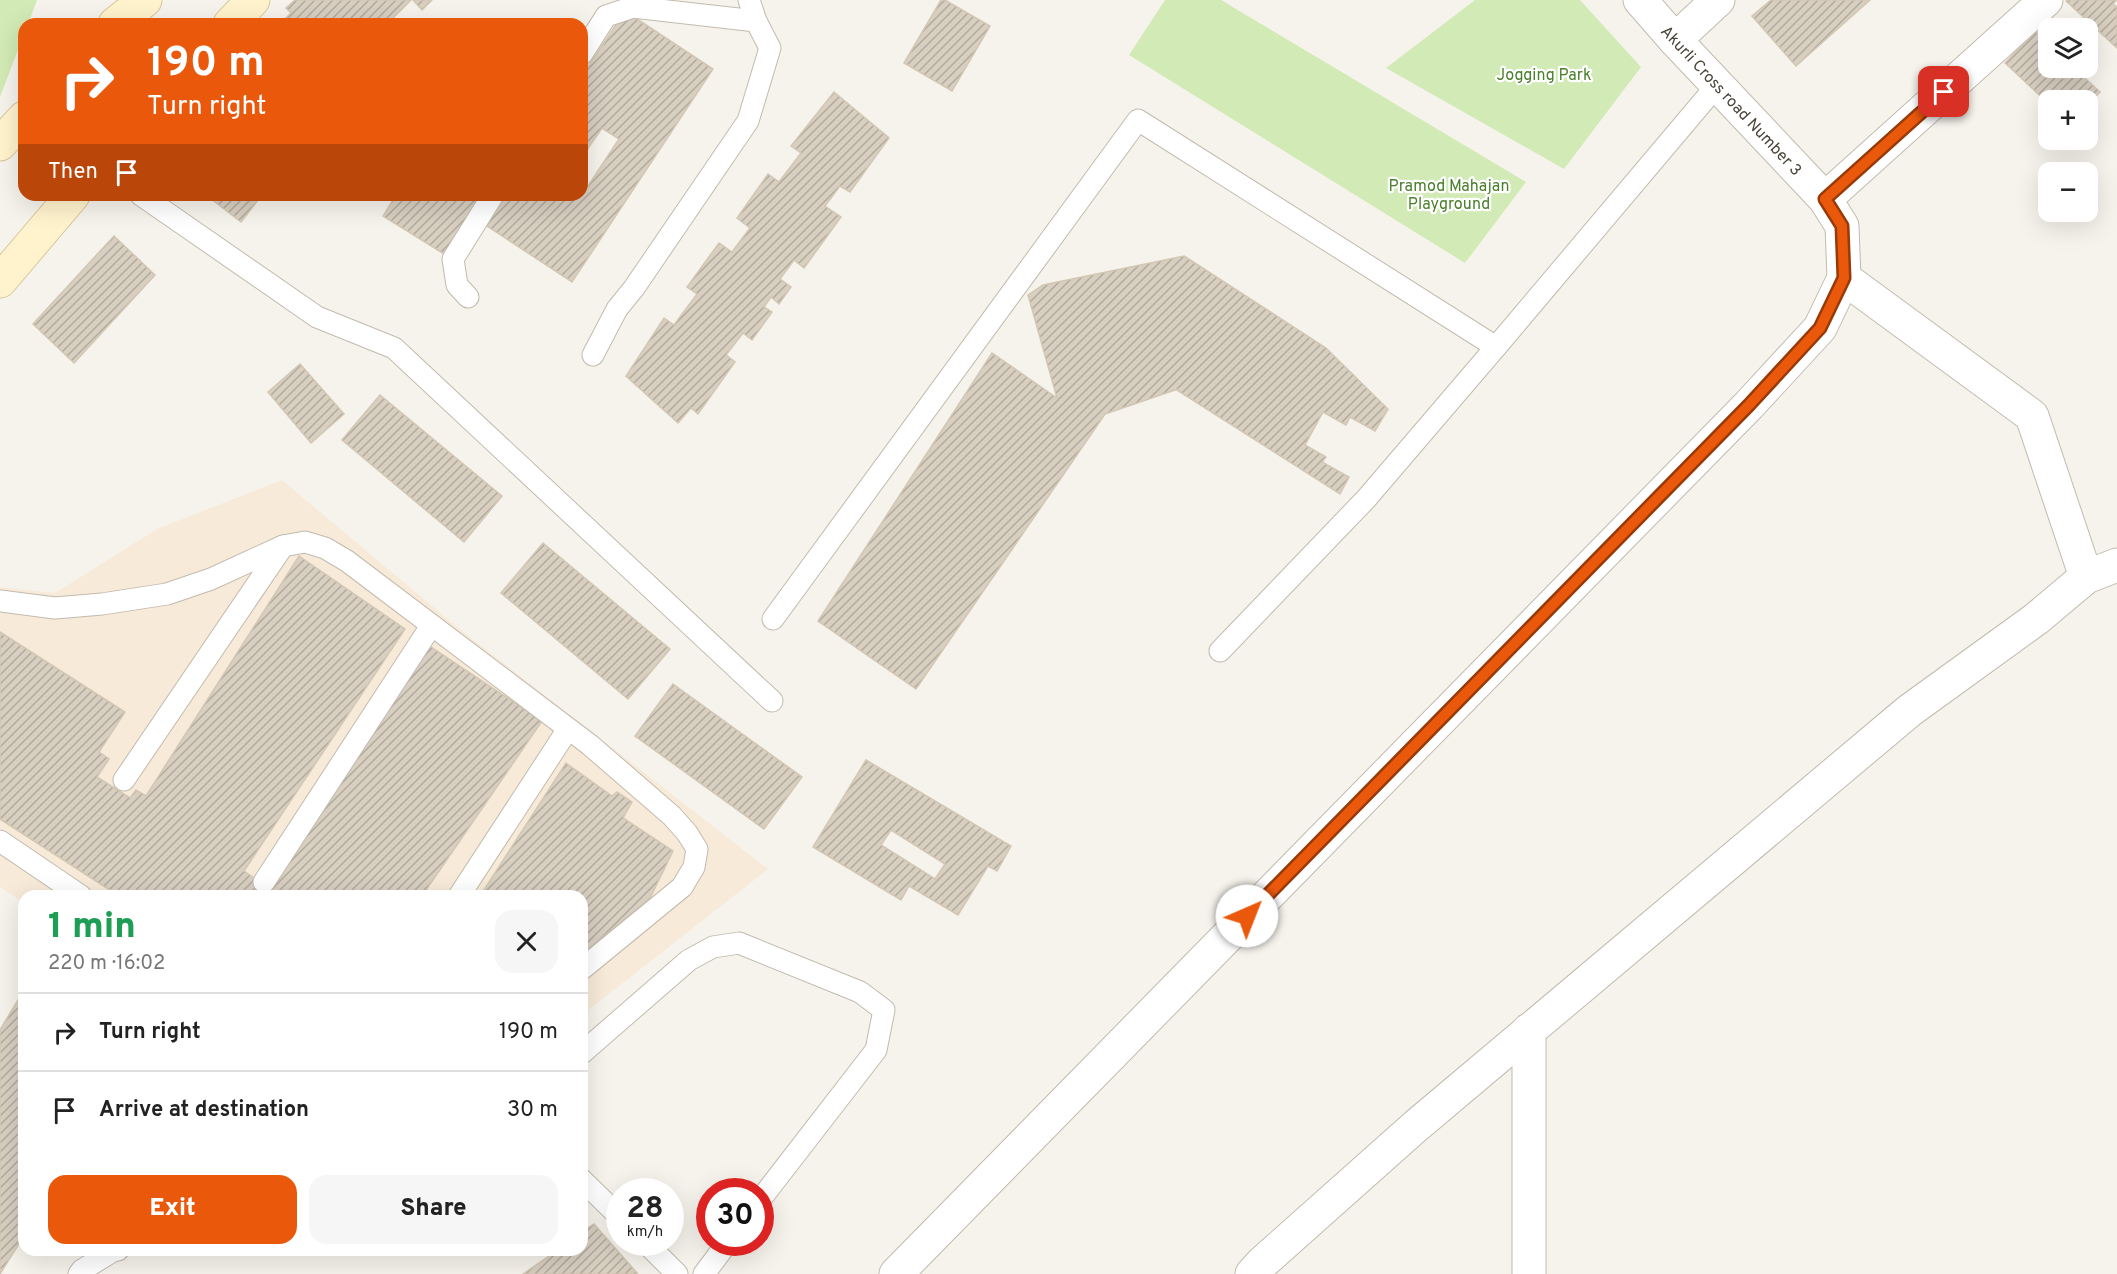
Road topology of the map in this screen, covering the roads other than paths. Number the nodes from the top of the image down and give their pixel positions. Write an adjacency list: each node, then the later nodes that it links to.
1 (145, 0): 7 (street)
2 (253, 0): 8 (street)
3 (749, 0): 9 (lane)
4 (1641, 0): 10 (street, Akurli Cross road Number 3)
5 (1718, 0): 10 (street)
6 (2046, 0): 13 (street)
7 (122, 18)
8 (236, 18)
9 (756, 21): 11 (lane); 21 (lane)
10 (1675, 40): 12 (street, Akurli Cross road Number 3)
11 (588, 44)
12 (1718, 84): 13 (street, Akurli Cross road Number 3); 20 (lane)
13 (1825, 199): 17 (street, Akurli Cross road Number 3)
14 (68, 201): 18 (street)
15 (150, 201): 29 (lane)
16 (489, 201): 19 (lane)
17 (1844, 278): 24 (street); 48 (street)
18 (0, 281)
19 (468, 297)
20 (1496, 347): 26 (lane); 28 (lane)
21 (593, 355)
22 (283, 546): 25 (lane); 27 (lane); 31 (lane)
23 (2117, 565): 24 (street)
24 (2086, 578): 37 (street)
25 (0, 601)
26 (773, 619)
27 (431, 626): 30 (lane); 33 (lane)
28 (1220, 651)
29 (772, 701)
30 (568, 729): 35 (lane); 36 (lane)
31 (124, 780)
32 (0, 841): 34 (lane)
33 (264, 882)
34 (72, 890)
35 (463, 890)
36 (588, 964)
37 (1529, 1030): 49 (street); 50 (street)
38 (588, 1048): 39 (lane)
39 (774, 1182)
40 (588, 1186): 41 (lane)
41 (606, 1203)
42 (103, 1256): 45 (lane)
43 (659, 1256): 46 (lane)
44 (718, 1256): 47 (lane)
45 (79, 1274)
46 (677, 1274)
47 (704, 1274)
48 (896, 1274)
49 (1252, 1274)
50 (1529, 1274)

